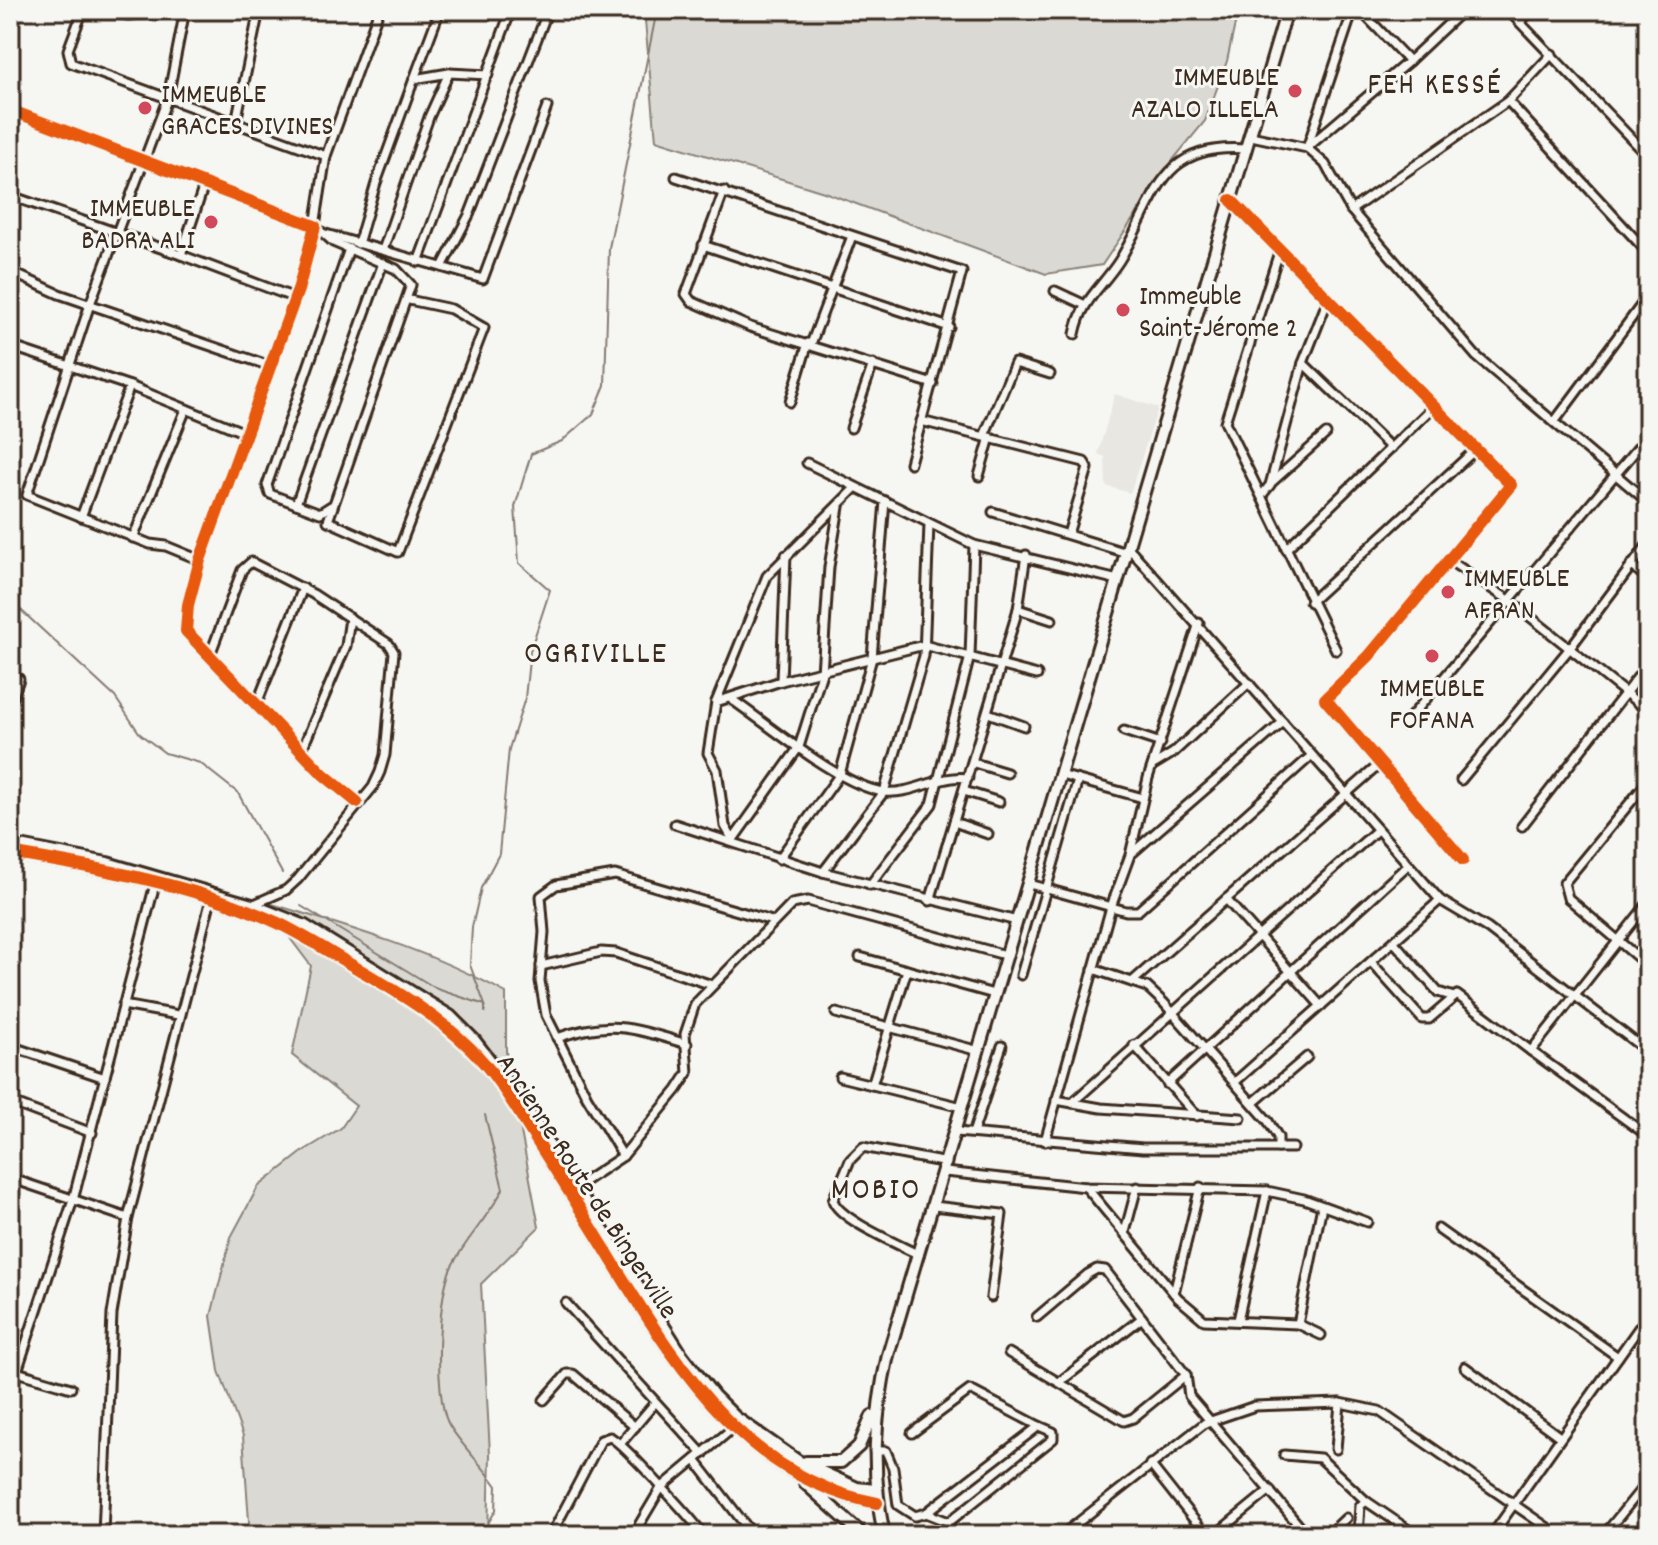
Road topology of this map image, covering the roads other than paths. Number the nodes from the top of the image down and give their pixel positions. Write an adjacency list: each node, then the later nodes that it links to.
1 (85, 10): 12 (street); 19 (street)
2 (216, 10): 12 (street)
3 (259, 10): 23 (street)
4 (379, 10): 27 (street)
5 (440, 10): 18 (street)
6 (511, 10): 17 (street)
7 (548, 10): 50 (street)
8 (1287, 10): 24 (street)
9 (1463, 10): 15 (street)
10 (1508, 10): 13 (street)
11 (1533, 10): 13 (street)
12 (185, 12): 19 (street)
13 (1520, 21): 14 (street)
14 (1552, 54): 20 (street); 28 (street)
15 (1409, 61): 25 (street); 25 (street)
16 (449, 73): 17 (street); 18 (street); 44 (street)
17 (488, 75): 48 (street)
18 (414, 79): 41 (street)
19 (168, 97): 23 (street); 29 (street)
20 (1508, 101): 36 (street); 46 (street)
21 (547, 107): 50 (street)
22 (10, 110): 29 (street)
23 (236, 122): 27 (street)
24 (1251, 136): 25 (street); 26 (street)
25 (1307, 148): 36 (street)
26 (1246, 149): 35 (street); 60 (street)
27 (326, 156): 37 (street)
28 (1648, 156)
29 (143, 163): 32 (street); 38 (street)
30 (10, 176): 34 (street)
31 (676, 177): 33 (street)
32 (204, 185): 37 (street); 47 (street)
33 (724, 191): 40 (street); 42 (street)
34 (14, 197): 38 (street); 51 (street)
35 (1231, 200): 45 (street); 104 (street)
36 (1351, 210): 76 (street)
37 (315, 226): 39 (street); 56 (street)
38 (117, 233): 47 (street); 59 (street)
39 (324, 233): 41 (street); 43 (street)
40 (852, 236): 52 (street); 61 (street)
41 (358, 244): 44 (street)
42 (703, 245): 52 (street); 63 (street)
43 (349, 249): 49 (street); 93 (street)
44 (383, 250): 48 (street)
45 (1279, 252): 58 (street); 90 (street)
46 (1648, 253)
47 (181, 255): 56 (street)
48 (418, 262): 50 (street)
49 (383, 263): 57 (street); 93 (street)
50 (442, 267)
51 (11, 272): 54 (street); 59 (street)
52 (832, 289): 61 (street); 63 (street)
53 (1055, 291): 60 (street)
54 (10, 295)
55 (1648, 296): 76 (street)
56 (295, 298): 67 (street)
57 (409, 300): 94 (street); 94 (street)
58 (1327, 302): 65 (street); 73 (street)
59 (90, 304): 67 (street); 68 (street)
60 (1083, 304): 62 (street)
61 (949, 327): 70 (street)
62 (1075, 334)
63 (809, 343): 66 (street); 72 (street)
64 (10, 346): 68 (street)
65 (1303, 363): 82 (street); 88 (street)
66 (873, 364): 70 (street); 77 (street)
67 (270, 366): 78 (street)
68 (69, 367): 71 (street); 97 (street)
69 (1050, 374): 80 (street)
70 (933, 384): 75 (street)
71 (130, 386): 74 (street); 97 (street)
72 (790, 402)
73 (1433, 407): 82 (street); 83 (street)
74 (186, 409): 78 (street); 100 (street)
75 (921, 421): 80 (street); 85 (street)
76 (1555, 421): 86 (street)
77 (851, 428)
78 (245, 433): 108 (street)
79 (1326, 434): 88 (street)
80 (987, 436): 87 (street); 99 (street)
81 (1648, 436): 86 (street)
82 (1391, 448): 103 (street)
83 (1476, 449): 107 (street); 114 (street)
84 (807, 463): 89 (street)
85 (910, 463)
86 (1616, 473): 92 (street); 113 (street)
87 (979, 476)
88 (1270, 485): 90 (street)
89 (854, 489): 91 (street); 95 (street)
90 (1262, 495): 103 (street)
91 (885, 501): 98 (street); 124 (street)
92 (1648, 502)
93 (296, 504): 94 (street)
94 (331, 506)
95 (839, 506): 105 (street); 127 (street)
96 (993, 512): 99 (street)
97 (81, 517): 100 (street)
98 (929, 524): 102 (street); 119 (street)
99 (1068, 534): 104 (street)
100 (133, 538): 108 (street)
101 (1648, 544): 109 (street)
102 (974, 545): 106 (street); 123 (street)
103 (1286, 549): 114 (street)
104 (1128, 551): 111 (street); 118 (street)
105 (786, 555): 130 (street); 134 (street)
106 (1026, 555): 111 (street); 115 (street)
107 (1447, 559): 113 (street); 149 (street)
108 (200, 560): 122 (street)
109 (1631, 565): 110 (street); 120 (street)
110 (1648, 579)
111 (1118, 580): 152 (street)
112 (303, 588): 116 (street); 122 (street); 136 (street)
113 (1509, 600): 120 (street); 140 (street)
114 (1310, 602): 121 (street)
115 (1018, 609): 117 (street); 126 (street)
116 (350, 618): 145 (street); 162 (street)
117 (1052, 620)
118 (1199, 623): 131 (street); 143 (street)
119 (924, 645): 123 (street); 124 (street); 159 (street)
120 (1570, 648): 132 (street); 155 (street)
121 (1336, 650)
122 (210, 655): 136 (street)
123 (970, 656): 126 (street); 156 (street)
124 (872, 658): 127 (street); 151 (street)
125 (1648, 664): 132 (street)
126 (1002, 665): 128 (street); 138 (street)
127 (822, 673): 130 (street); 144 (street)
128 (1037, 675)
129 (19, 679): 135 (street)
130 (781, 681): 133 (street)
131 (1249, 683): 139 (street); 148 (street)
132 (1626, 692): 137 (street); 166 (street)
133 (731, 699): 134 (street); 144 (street)
134 (716, 702): 169 (street)
135 (10, 705)
136 (256, 706): 145 (street)
137 (1648, 711)
138 (988, 713): 141 (street); 147 (street)
139 (1283, 722): 146 (street); 172 (street)
140 (1404, 725)
141 (1024, 726)
142 (1124, 731): 143 (street)
143 (1161, 743): 148 (street)
144 (799, 747): 151 (street); 169 (street)
145 (301, 752): 162 (street)
146 (1311, 756): 160 (street); 187 (street)
147 (974, 763): 150 (street); 153 (street)
148 (1155, 764): 161 (street)
149 (1380, 764): 160 (street); 174 (street)
150 (1007, 773)
151 (840, 774): 159 (street); 173 (street)
152 (1061, 775): 154 (street); 178 (street)
153 (968, 778): 156 (street); 158 (street)
154 (1078, 780): 161 (street); 180 (street)
155 (1461, 780)
156 (938, 781): 159 (street); 179 (street)
157 (1648, 781): 192 (street)
158 (964, 791): 163 (street); 164 (street)
159 (884, 792): 176 (street)
160 (1344, 794): 167 (street); 182 (street)
161 (1143, 798): 172 (street)
162 (357, 802): 186 (street)
163 (999, 802)
164 (954, 822): 168 (street); 184 (street)
165 (675, 824): 169 (street)
166 (1522, 826)
167 (1376, 831): 175 (street); 190 (street)
168 (988, 834)
169 (732, 841): 173 (street)
170 (10, 844): 186 (street, Ancienne Route de Bingerville)
171 (10, 853): 177 (street, Ancienne Route de Bingerville)
172 (1130, 855): 187 (street)
173 (779, 859): 176 (street)
174 (1463, 860)
175 (1408, 865): 183 (street); 200 (street)
176 (823, 872): 179 (street)
177 (155, 884): 181 (street, Ancienne Route de Bingerville); 207 (street)
178 (1029, 884): 180 (street); 189 (street)
179 (870, 885): 184 (street)
180 (1047, 889): 187 (street); 201 (street)
181 (211, 899): 211 (street); 248 (street, Ancienne Route de Bingerville)
182 (1226, 899): 190 (street); 202 (street)
183 (1440, 900): 191 (street); 205 (street)
184 (930, 901): 189 (street)
185 (1648, 903): 192 (street)
186 (252, 905): 248 (street, Ancienne Route de Bingerville)
187 (1111, 907): 198 (street)
188 (772, 921): 193 (street, Ancienne Route de Bingerville); 196 (street); 203 (street, Ancienne Route de Bingerville)
189 (1017, 921): 193 (street)
190 (1258, 935): 200 (street); 210 (street)
191 (1394, 942): 195 (street); 206 (street)
192 (1616, 942): 197 (street); 205 (street)
193 (1005, 955): 204 (street)
194 (860, 957): 199 (street)
195 (1371, 962): 206 (street); 208 (street)
196 (541, 966): 203 (street); 213 (street)
197 (1648, 966)
198 (1093, 969): 202 (street); 228 (street)
199 (907, 970): 204 (street); 212 (street)
200 (1290, 971): 208 (street); 218 (street)
201 (1021, 975)
202 (1132, 982): 210 (street)
203 (712, 985): 214 (street, Ancienne Route de Bingerville)
204 (994, 994): 219 (street)
205 (1574, 996): 220 (street); 221 (street)
206 (1454, 997): 220 (street)
207 (123, 1005): 211 (street); 224 (street)
208 (1321, 1006): 225 (street)
209 (836, 1013): 212 (street)
210 (1172, 1013): 215 (street); 218 (street)
211 (178, 1015): 253 (street)
212 (889, 1027): 219 (street); 227 (street)
213 (557, 1038): 214 (street); 242 (street)
214 (687, 1044): 242 (street, Ancienne Route de Bingerville)
215 (1134, 1045): 226 (street); 230 (street)
216 (10, 1046): 224 (street)
217 (1002, 1046): 237 (street)
218 (1203, 1049): 225 (street); 226 (street)
219 (979, 1051): 232 (street)
220 (1531, 1051): 238 (street)
221 (1648, 1052)
222 (1307, 1057): 231 (street)
223 (840, 1077): 227 (street)
224 (105, 1078): 236 (street)
225 (1235, 1082): 231 (street)
226 (1167, 1084): 233 (street)
227 (872, 1085): 232 (street)
228 (1056, 1100): 230 (street); 239 (street)
229 (10, 1102): 236 (street)
230 (1072, 1103): 233 (street)
231 (1253, 1103): 240 (street)
232 (963, 1107): 235 (street)
233 (1197, 1116): 234 (street)
234 (1241, 1118)
235 (956, 1132): 237 (street); 243 (street)
236 (92, 1133): 250 (street)
237 (973, 1133): 239 (street)
238 (1648, 1136)
239 (1045, 1141): 240 (street)
240 (1278, 1148): 241 (street)
241 (1293, 1148)
242 (623, 1156): 248 (street, Ancienne Route de Bingerville)
243 (946, 1168): 245 (street); 251 (street); 257 (street)
244 (10, 1178): 250 (street)
245 (1086, 1187): 246 (street); 256 (street)
246 (1137, 1187): 247 (street); 256 (street)
247 (1200, 1187): 249 (street); 258 (street)
248 (573, 1189): 282 (street, Ancienne Route de Bingerville); 291 (street, Ancienne Route de Bingerville)
249 (1267, 1191): 252 (street); 264 (street)
250 (73, 1200): 253 (street); 270 (street)
251 (934, 1206): 257 (street); 259 (street)
252 (1322, 1206): 254 (street); 265 (street)
253 (128, 1218): 303 (street)
254 (1367, 1222)
255 (1438, 1229): 268 (street)
256 (1125, 1232): 258 (street)
257 (919, 1255): 278 (street)
258 (1174, 1293): 264 (street)
259 (991, 1297)
260 (566, 1303): 277 (street)
261 (1648, 1315): 268 (street)
262 (1037, 1317): 263 (street)
263 (1142, 1318): 271 (street); 272 (street)
264 (1238, 1320): 265 (street)
265 (1298, 1324): 266 (street)
266 (1321, 1335)
267 (1009, 1353): 272 (street)
268 (1618, 1357): 284 (street)
269 (1465, 1367): 284 (street)
270 (13, 1371): 273 (street); 274 (street)
271 (1186, 1375): 272 (street); 279 (street)
272 (1061, 1381)
273 (71, 1388)
274 (10, 1393)
275 (544, 1400): 281 (street)
276 (1340, 1403): 279 (street); 286 (street); 300 (street)
277 (654, 1404): 281 (street); 288 (street)
278 (877, 1404): 287 (street); 291 (street)
279 (1212, 1421): 292 (street); 297 (street)
280 (1039, 1426): 283 (street); 301 (street); 301 (street)
281 (635, 1427): 285 (street)
282 (733, 1428): 288 (street); 293 (street, Ancienne Route de Bingerville)
283 (912, 1433)
284 (1560, 1437): 300 (street)
285 (621, 1443): 295 (street); 304 (street)
286 (1336, 1449)
287 (874, 1451): 296 (street); 301 (street)
288 (703, 1454): 290 (street)
289 (1284, 1455): 298 (street)
290 (695, 1460): 295 (street); 307 (street)
291 (798, 1461): 296 (street, Ancienne Route de Bingerville)
292 (1150, 1464): 310 (street); 311 (street)
293 (791, 1472): 299 (street, Ancienne Route de Bingerville); 308 (street)
294 (1648, 1481): 319 (street)
295 (661, 1488): 305 (street); 306 (street)
296 (875, 1490): 299 (street)
297 (1270, 1490): 312 (street); 313 (street)
298 (1366, 1501): 315 (street); 316 (street)
299 (877, 1503): 309 (street)
300 (1513, 1504): 317 (street); 318 (street)
301 (926, 1513)
302 (1346, 1518): 314 (street)
303 (103, 1535)
304 (551, 1535)
305 (633, 1535)
306 (697, 1535)
307 (753, 1535)
308 (863, 1535)
309 (884, 1535)
310 (1062, 1535)
311 (1206, 1535)
312 (1215, 1535)
313 (1307, 1535)
314 (1328, 1535)
315 (1358, 1535)
316 (1416, 1535)
317 (1492, 1535)
318 (1558, 1535)
319 (1604, 1535)

